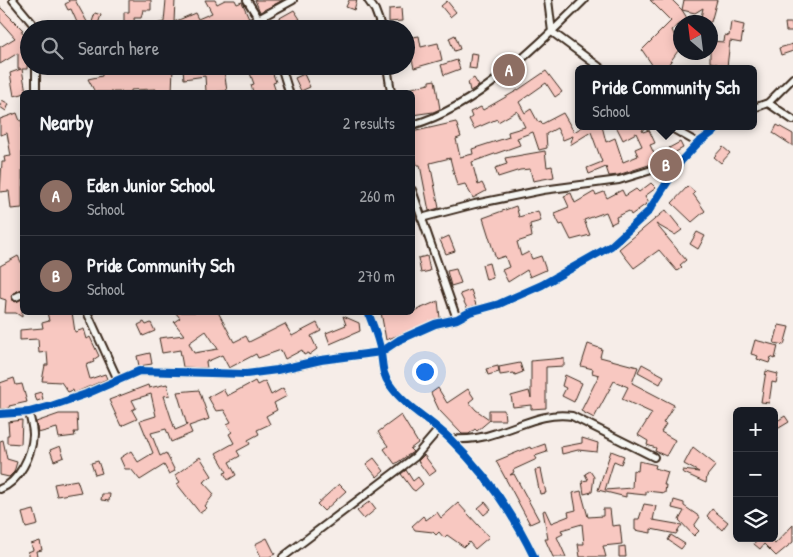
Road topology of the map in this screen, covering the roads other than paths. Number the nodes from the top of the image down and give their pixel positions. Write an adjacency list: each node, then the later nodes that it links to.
1 (13, 0): 8 (street)
2 (247, 0): 7 (street)
3 (293, 0): 7 (street)
4 (368, 0): 9 (street)
5 (548, 0): 10 (street)
6 (584, 0): 10 (street)
7 (259, 19)
8 (29, 20)
9 (379, 20)
10 (552, 32): 11 (street); 22 (street)
11 (597, 65)
12 (36, 75): 16 (street)
13 (284, 75): 17 (street)
14 (388, 75): 18 (street)
15 (793, 78): 19 (street)
16 (36, 90)
17 (288, 90)
18 (391, 90)
19 (768, 103): 20 (street); 21 (street)
20 (757, 107)
21 (793, 120)
22 (415, 124)
23 (675, 130): 25 (street)
24 (716, 130): 25 (street)
25 (698, 143): 26 (street)
26 (681, 161): 28 (street); 31 (street)
27 (415, 199): 28 (street)
28 (421, 218): 31 (street)
29 (88, 315): 33 (street)
30 (369, 315): 32 (street)
31 (458, 319): 32 (street)
32 (381, 352): 33 (street); 36 (street)
33 (118, 380): 34 (street)
34 (29, 412): 35 (street); 39 (street)
35 (0, 414)
36 (439, 429): 37 (street); 40 (street)
37 (450, 439): 38 (street); 41 (street)
38 (654, 457)
39 (0, 489)
40 (283, 557)
41 (534, 557)

